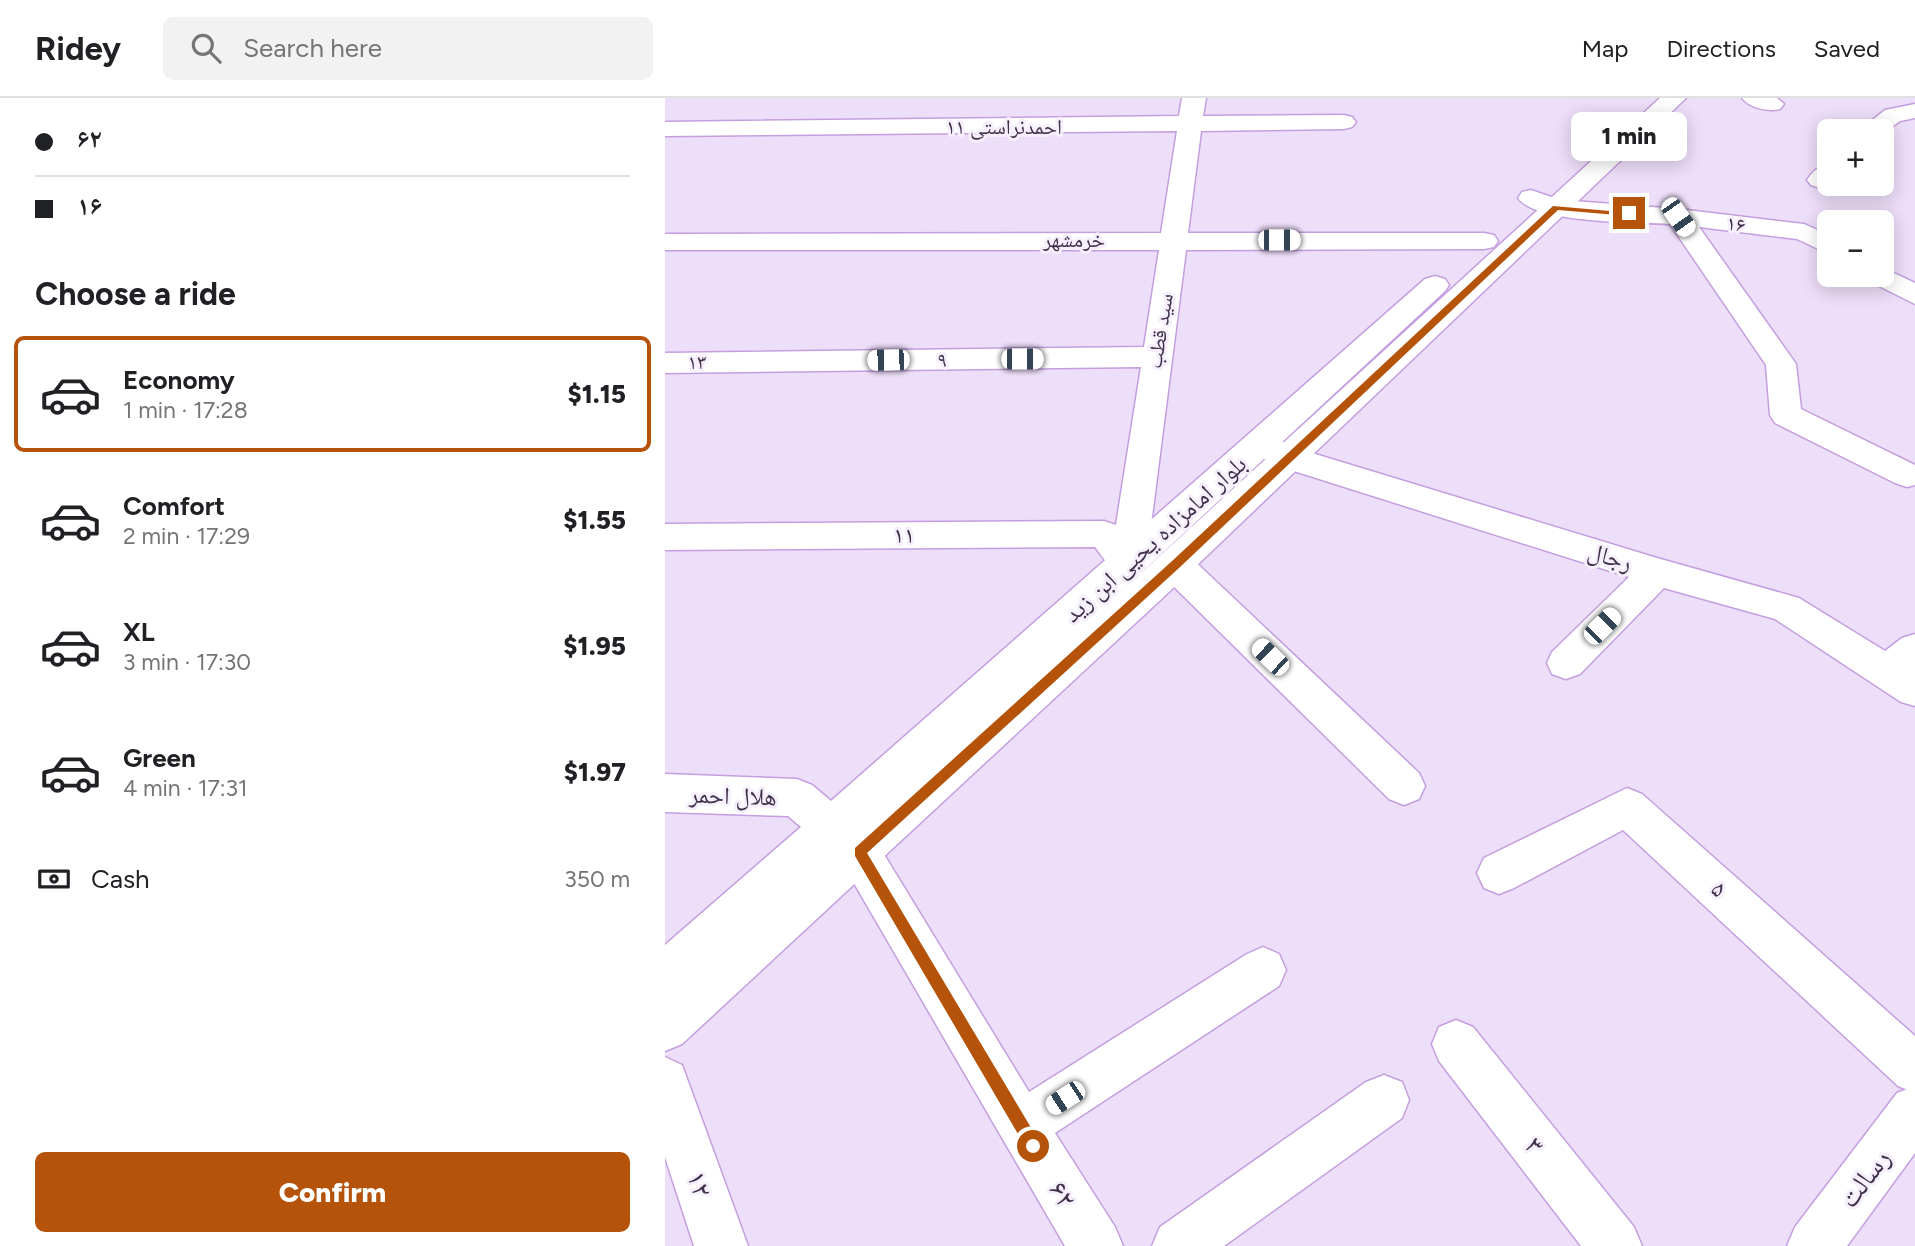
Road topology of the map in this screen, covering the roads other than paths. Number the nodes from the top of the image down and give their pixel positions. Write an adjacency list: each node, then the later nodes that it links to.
1 (1641, 98): 8 (street, بلوار امامزاده یحیی ابن زید)
2 (1674, 98): 8 (street, بلوار امامزاده یحیی ابن زید)
3 (1915, 111): 5 (street)
4 (1192, 112): 6 (street, ۱۱ احمدنراستی); 7 (street, ۱۱ احمدنراستی); 11 (street, سید قطب)
5 (1889, 119)
6 (1344, 122)
7 (665, 129)
8 (1543, 203): 9 (street, ۱۶); 12 (street, بلوار امامزاده یحیی ابن زید); 19 (street, بلوار امامزاده یحیی ابن زید)
9 (1678, 217): 10 (street, ۱۶); 20 (street)
10 (1817, 239)
11 (1176, 240): 12 (street, خرمشهر); 13 (street, خرمشهر); 16 (street, سید قطب)
12 (1484, 241): 19 (street, بلوار امامزاده یحیی ابن زید)
13 (665, 242)
14 (1894, 283): 15 (street)
15 (1915, 295)
16 (1155, 357): 17 (street, ۹); 22 (street, سید قطب)
17 (728, 362): 18 (street, ۱۳)
18 (665, 363)
19 (1276, 451): 22 (street, بلوار امامزاده یحیی ابن زید); 23 (street, بلوار امامزاده یحیی ابن زید); 24 (street, رجال)
20 (1907, 475)
21 (665, 537): 22 (street, ۱۱)
22 (1128, 565): 29 (street, بلوار امامزاده یحیی ابن زید)
23 (1175, 565): 27 (street); 29 (street, بلوار امامزاده یحیی ابن زید)
24 (1657, 572): 25 (street); 26 (street, رجال)
25 (1566, 663)
26 (1906, 670)
27 (1403, 786)
28 (665, 793): 29 (street, هلال احمر)
29 (847, 839): 32 (street, بلوار امامزاده یحیی ابن زید); 33 (street, بلوار امامزاده یحیی ابن زید); 39 (street, ۶۲)
30 (1499, 873): 35 (street, ۵)
31 (1263, 970): 39 (street)
32 (665, 976)
33 (665, 1027)
34 (1456, 1044): 43 (street, ۳)
35 (1915, 1069)
36 (665, 1082): 40 (street, ۱۲)
37 (1384, 1100): 42 (street)
38 (1915, 1111): 44 (street, رسالت)
39 (1021, 1126): 41 (street, ۶۲)
40 (721, 1246)
41 (1096, 1246)
42 (1179, 1246)
43 (1615, 1246)
44 (1814, 1246)

